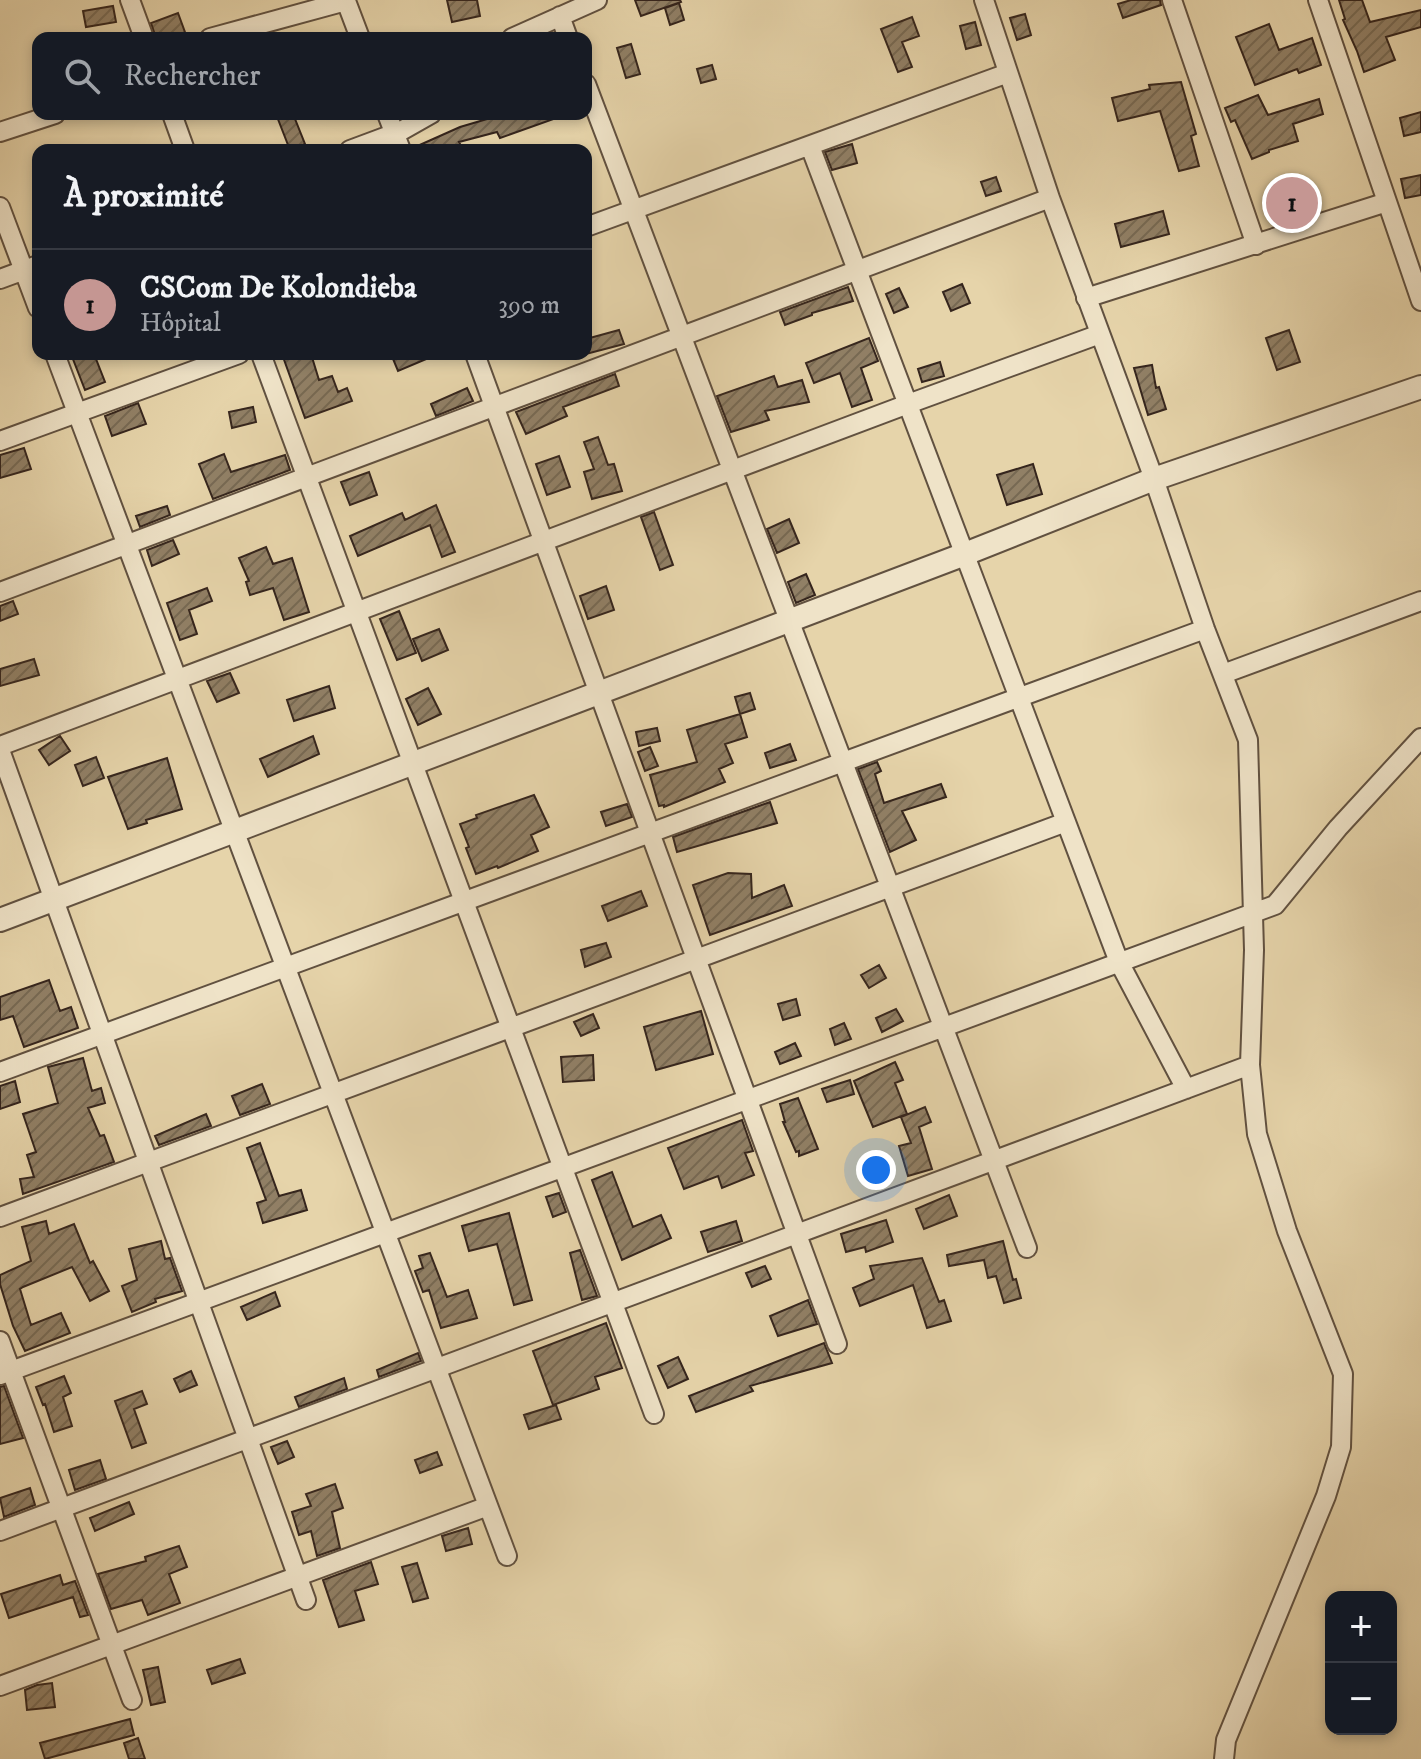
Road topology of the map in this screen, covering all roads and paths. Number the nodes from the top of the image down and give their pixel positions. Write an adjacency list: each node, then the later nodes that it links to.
1 (130, 0): 7 (street)
2 (984, 0): 12 (street)
3 (1318, 0): 23 (street)
4 (592, 1): 6 (street)
5 (1179, 2): 27 (street)
6 (560, 16): 10 (street); 11 (street)
7 (142, 32)
8 (232, 32): 9 (street)
9 (358, 32)
10 (525, 32)
11 (566, 32)
12 (1008, 73): 21 (street); 22 (street)
13 (592, 100): 25 (street)
14 (37, 120): 18 (street)
15 (174, 120): 20 (street)
16 (389, 120): 19 (street)
17 (424, 120): 19 (street)
18 (0, 132)
19 (398, 142)
20 (183, 144)
21 (810, 146): 25 (street); 29 (street)
22 (1050, 198): 29 (street); 31 (street)
23 (1387, 202): 27 (street); 32 (street)
24 (0, 207): 28 (street)
25 (634, 210): 26 (street); 34 (street)
26 (592, 225)
27 (1256, 245): 31 (street)
28 (31, 268): 30 (street)
29 (858, 270): 34 (street); 40 (street)
30 (0, 279)
31 (1086, 298): 33 (street)
32 (1421, 301)
33 (1100, 334): 40 (street); 46 (street)
34 (682, 336): 41 (street); 44 (street)
35 (57, 360): 42 (street)
36 (223, 360): 42 (street)
37 (263, 360): 45 (street)
38 (477, 360): 41 (street)
39 (1421, 387): 46 (street)
40 (908, 404): 44 (street); 49 (street)
41 (494, 407): 45 (street); 47 (street)
42 (78, 413): 43 (street); 48 (street)
43 (0, 441)
44 (732, 470): 47 (street); 53 (street)
45 (307, 477): 48 (street); 52 (street)
46 (1154, 479): 49 (street); 54 (street)
47 (544, 541): 52 (street); 57 (street)
48 (127, 545): 50 (street); 56 (street)
49 (965, 554): 53 (street); 58 (street)
50 (0, 592)
51 (1421, 601): 55 (street)
52 (357, 612): 56 (street); 61 (street)
53 (789, 620): 57 (street); 62 (street)
54 (1205, 629): 55 (street); 58 (street)
55 (1223, 674): 69 (street)
56 (177, 679): 60 (street); 64 (street)
57 (598, 692): 61 (street); 65 (street)
58 (1019, 698): 62 (street); 63 (street)
59 (1421, 738): 69 (street)
60 (0, 748): 67 (street)
61 (412, 762): 64 (street); 68 (street)
62 (843, 762): 65 (street); 66 (street)
63 (1066, 822): 66 (street); 72 (street)
64 (234, 830): 67 (street); 73 (street)
65 (650, 833): 68 (street); 71 (street)
66 (890, 887): 71 (street); 74 (street)
67 (54, 899): 70 (street); 76 (street)
68 (464, 902): 73 (street); 75 (street)
69 (1253, 913): 72 (street); 77 (street)
70 (0, 920)
71 (696, 959): 75 (street); 81 (street)
72 (1119, 962): 74 (street); 79 (street)
73 (286, 967): 76 (street); 80 (street)
74 (943, 1026): 81 (street); 82 (street)
75 (511, 1028): 80 (street); 84 (street)
76 (102, 1034): 78 (street); 83 (street)
77 (1250, 1065): 79 (street); 106 (street)
78 (0, 1072)
79 (1186, 1089): 82 (street)
80 (333, 1093): 83 (street); 86 (street)
81 (747, 1099): 84 (street); 87 (street)
82 (994, 1160): 87 (street); 88 (street)
83 (148, 1162): 85 (street); 89 (street)
84 (563, 1167): 86 (street); 90 (street)
85 (0, 1217)
86 (386, 1233): 89 (street); 93 (street)
87 (797, 1234): 90 (street); 92 (street)
88 (1027, 1248)
89 (199, 1301): 94 (street); 96 (street)
90 (613, 1302): 93 (street); 95 (street)
91 (0, 1341): 94 (street)
92 (837, 1344)
93 (436, 1368): 96 (street); 100 (street)
94 (6, 1373): 97 (street)
95 (654, 1414)
96 (248, 1439): 97 (street); 101 (street)
97 (61, 1508): 99 (street); 103 (street)
98 (480, 1509): 101 (street)
99 (0, 1531)
100 (507, 1556)
101 (297, 1576): 102 (street); 103 (street)
102 (306, 1600)
103 (111, 1645): 104 (street); 105 (street)
104 (0, 1686)
105 (132, 1700)
106 (1224, 1759)

